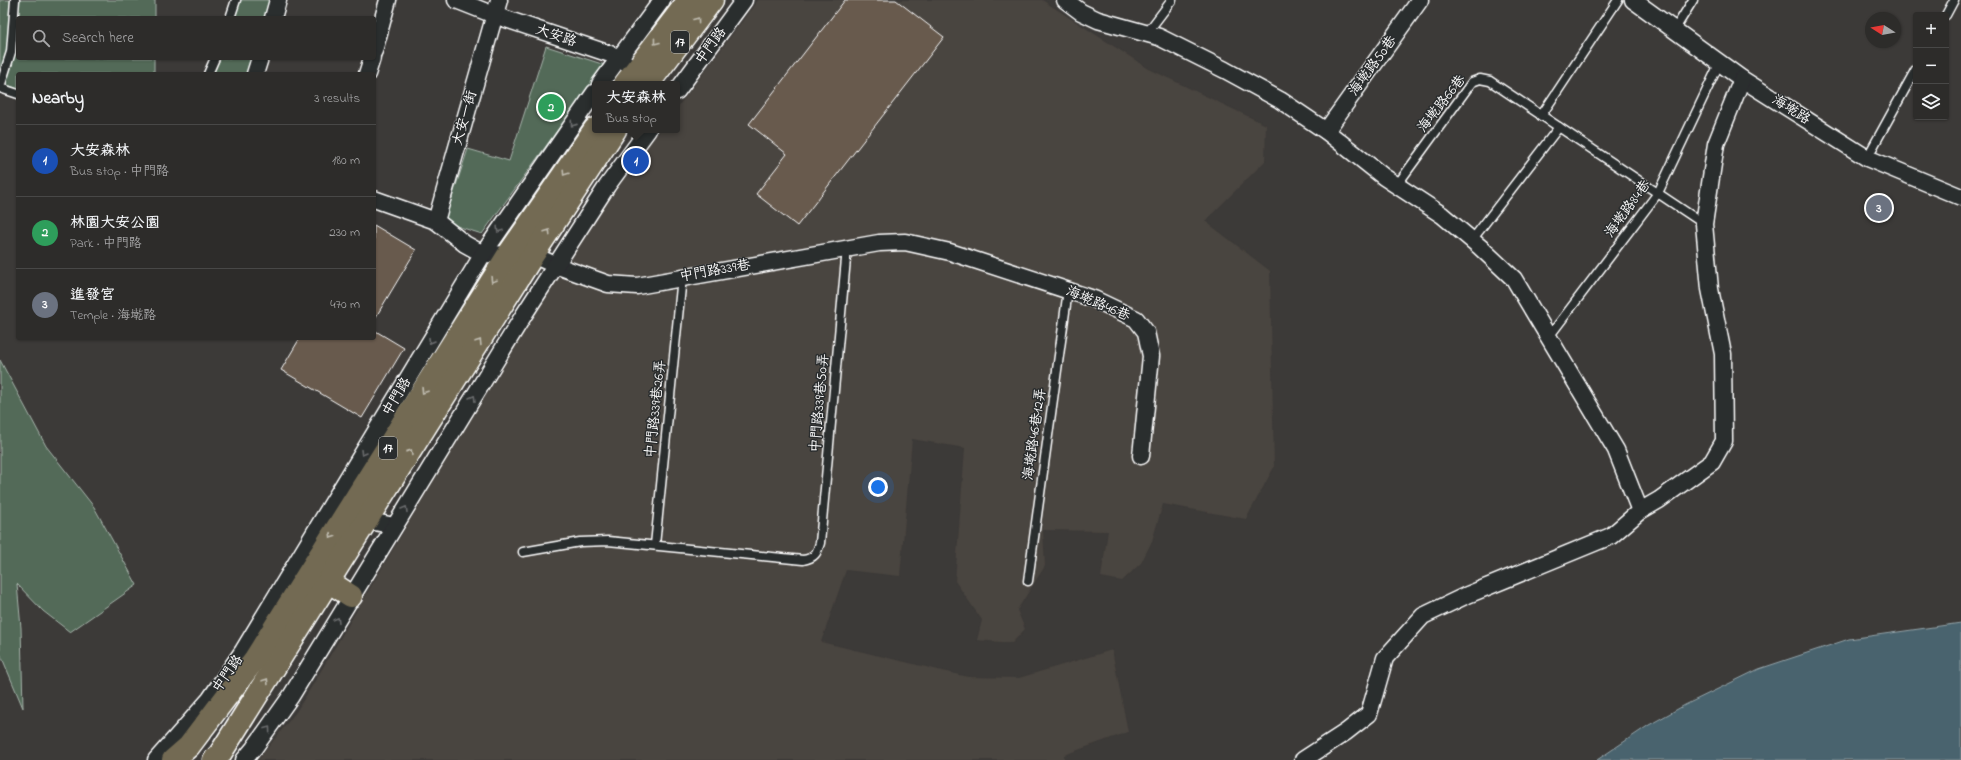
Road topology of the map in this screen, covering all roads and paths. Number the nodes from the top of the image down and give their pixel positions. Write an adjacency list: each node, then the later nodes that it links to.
1 (15, 0): 36 (lane)
2 (236, 0): 19 (lane)
3 (278, 0): 20 (street)
4 (388, 0): 23 (street)
5 (456, 0): 17 (street, 大安路)
6 (662, 0): 32 (street, 中門路)
7 (689, 0): 32 (main road, 中門路 / 17, one-way to 32)
8 (712, 0): 32 (main road, 中門路 / 17, one-way to 8)
9 (744, 0): 35 (street, 中門路)
10 (1065, 0): 22 (street)
11 (1172, 0): 22 (lane)
12 (1420, 0): 41 (street, 海墘路50巷)
13 (1618, 0): 39 (lane)
14 (1633, 0): 21 (street, 海墘路)
15 (1693, 0): 21 (lane)
16 (1954, 0): 18 (lane)
17 (497, 8): 32 (street, 大安路); 50 (street, 大安一街)
18 (1948, 12)
19 (231, 16)
20 (273, 16)
21 (1675, 29): 27 (street, 海墘路)
22 (1147, 33): 41 (street)
23 (376, 44)
24 (214, 60): 28 (lane)
25 (260, 60): 29 (street)
26 (371, 60): 30 (street)
27 (1720, 62): 33 (street, 海墘路); 47 (lane, 海墘路84巷)
28 (209, 72)
29 (256, 72)
30 (368, 72)
31 (1913, 74): 45 (lane)
32 (637, 77): 34 (street, 中門路)
33 (1742, 79): 45 (street, 海墘路); 51 (street)
34 (616, 81)
35 (680, 87)
36 (0, 88): 37 (lane)
37 (16, 93)
38 (592, 96): 55 (street, 中門路, one-way to 55)
39 (1541, 116): 40 (lane, 海墘路66巷); 46 (lane, 海墘路66巷)
40 (1559, 127): 47 (lane, 海墘路66巷); 52 (lane)
41 (1326, 132): 46 (street)
42 (592, 133): 56 (main road, 中門路 / 17, one-way to 56)
43 (613, 133): 57 (main road, 17, one-way to 43)
44 (646, 133): 58 (street)
45 (1867, 158): 48 (street, 海墘路)
46 (1397, 185): 52 (street)
47 (1658, 193): 51 (lane, 海墘路66巷); 61 (lane, 海墘路84巷)
48 (1959, 193)
49 (376, 200): 50 (street)
50 (436, 221): 55 (street)
51 (1704, 224): 63 (street)
52 (1472, 240): 61 (street)
53 (847, 248): 54 (street, 中門路339巷); 59 (street, 中門路339巷); 67 (lane, 中門路339巷50弄)
54 (950, 252): 60 (street, 海墘路46巷)
55 (483, 254): 56 (street, 中門路339巷); 64 (street, 中門路, one-way to 64)
56 (508, 255): 57 (street, 中門路339巷); 64 (main road, 中門路 / 17, one-way to 64)
57 (533, 255): 58 (street, 中門路339巷); 65 (main road, 17, one-way to 57)
58 (555, 265): 59 (street, 中門路339巷); 66 (street, one-way to 58)
59 (682, 277): 67 (lane, 中門路339巷26弄)
60 (1068, 290): 62 (street, 海墘路46巷); 70 (lane, 海墘路46巷12弄)
61 (1548, 338): 63 (street)
62 (1141, 456)
63 (1640, 511): 76 (street)
64 (336, 514): 65 (street); 72 (street, 中門路); 73 (main road, 中門路 / 17, one-way to 73)
65 (367, 520): 66 (street); 69 (main road, 17)
66 (394, 526): 71 (street)
67 (655, 544): 68 (lane)
68 (524, 552)
69 (328, 581): 71 (main road); 74 (main road, 17, one-way to 69)
70 (1028, 581)
71 (351, 596): 75 (street, one-way to 71)
72 (156, 760)
73 (173, 760)
74 (214, 760)
75 (244, 760)
76 (1303, 760)

